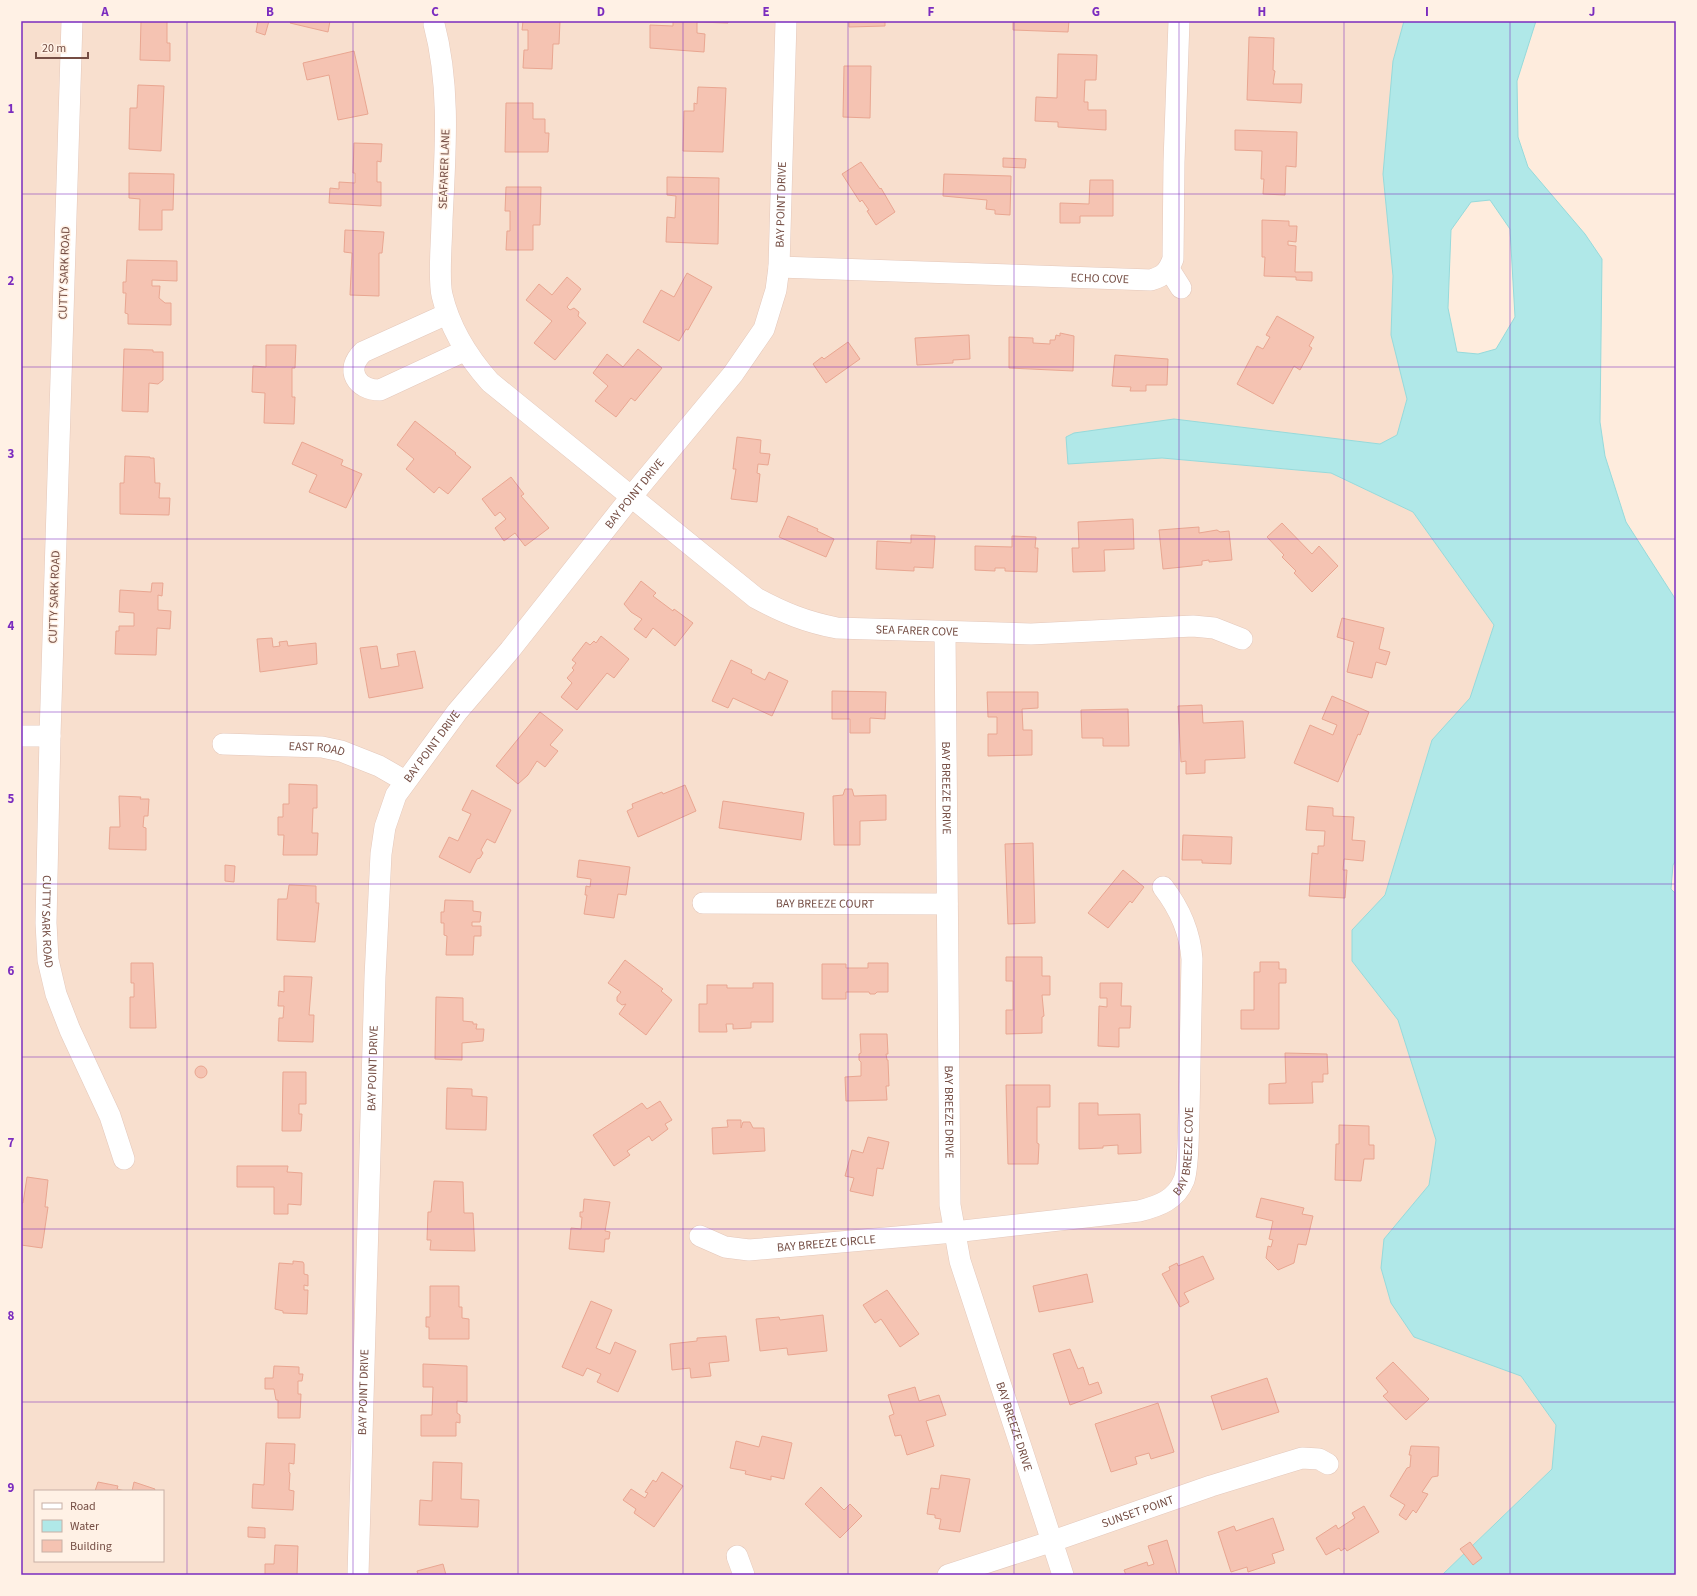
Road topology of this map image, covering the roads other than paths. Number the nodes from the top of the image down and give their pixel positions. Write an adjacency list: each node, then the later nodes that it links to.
1 (72, 21): 14 (street, CUTTY SARK ROAD)
2 (786, 21): 5 (street, BAY POINT DRIVE)
3 (1180, 21): 6 (street)
4 (434, 24): 8 (street, SEAFARER LANE)
5 (778, 267): 6 (street, ECHO COVE); 10 (street, BAY POINT DRIVE)
6 (1169, 269): 7 (street)
7 (1180, 288)
8 (447, 314): 9 (street, SEAFARER LANE); 9 (street)
9 (464, 351): 10 (street, SEAFARER LANE)
10 (632, 497): 11 (street, SEA FARER COVE); 16 (street, BAY POINT DRIVE)
11 (945, 632): 12 (street, SEA FARER COVE); 19 (street, BAY BREEZE DRIVE)
12 (1242, 639)
13 (21, 736): 14 (street)
14 (50, 736): 20 (street, CUTTY SARK ROAD)
15 (223, 744): 16 (street, EAST ROAD)
16 (405, 781): 25 (street, BAY POINT DRIVE)
17 (1163, 887): 21 (street, BAY BREEZE COVE)
18 (703, 903): 19 (street, BAY BREEZE COURT)
19 (947, 904): 21 (street, BAY BREEZE DRIVE)
20 (124, 1159)
21 (954, 1232): 22 (street, BAY BREEZE CIRCLE); 24 (street, BAY BREEZE DRIVE)
22 (700, 1236)
23 (1328, 1464): 24 (street, SUNSET POINT)
24 (1053, 1541): 26 (street, SUNSET POINT); 27 (street, BAY BREEZE DRIVE)
25 (358, 1575)
26 (948, 1575)
27 (1063, 1575)

